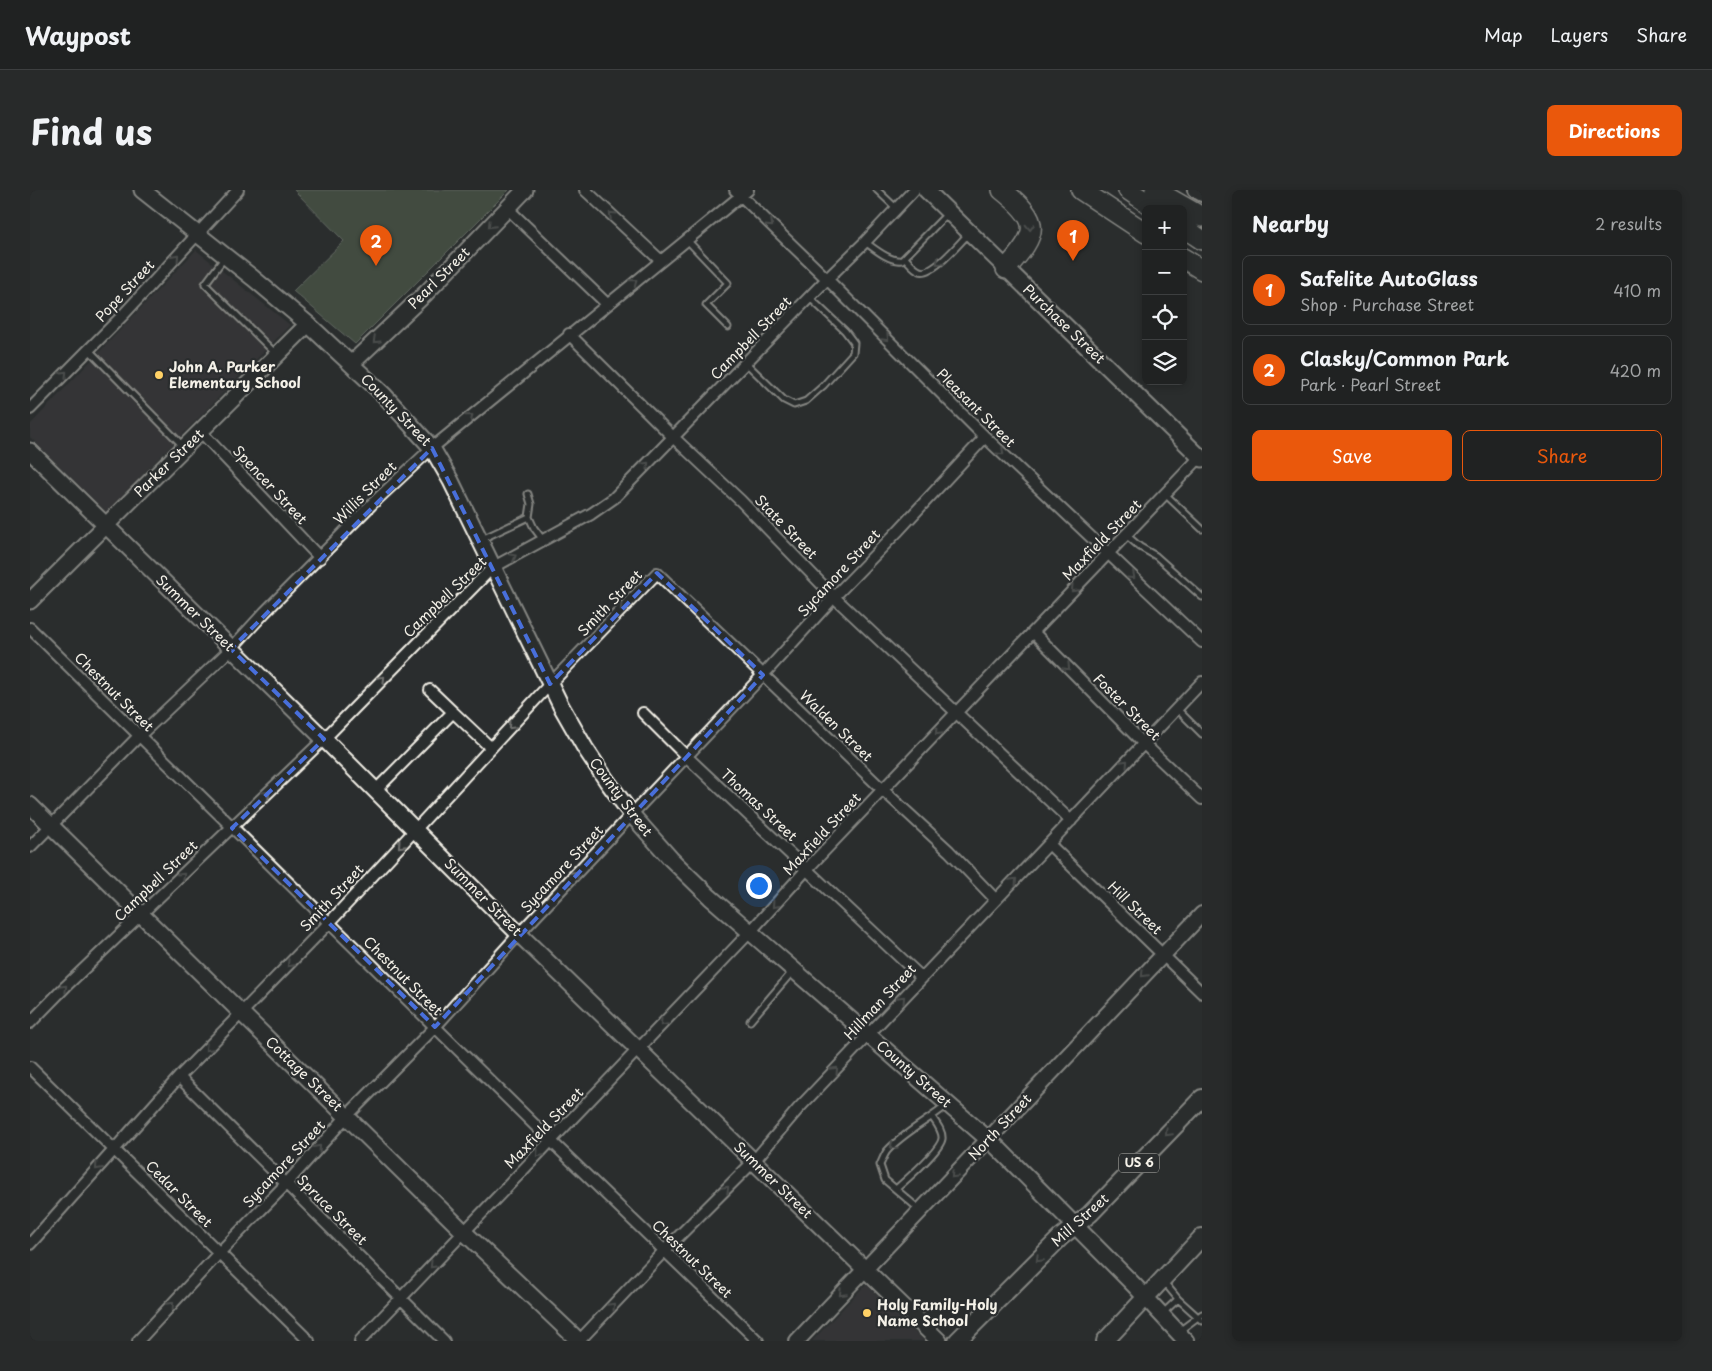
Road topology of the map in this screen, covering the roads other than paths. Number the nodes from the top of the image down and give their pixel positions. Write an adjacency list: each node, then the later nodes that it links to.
1 (142, 190): 23 (main road, County Street)
2 (238, 190): 23 (street, Pope Street)
3 (525, 190): 16 (main road, Pearl Street)
4 (585, 190): 29 (street, one-way to 4)
5 (877, 190): 17 (lane)
6 (914, 190): 17 (street, Campbell Street)
7 (926, 190): 18 (main road, Purchase Street)
8 (1002, 190): 30 (highway, one-way to 30)
9 (1081, 190): 20 (highway)
10 (1128, 190): 15 (highway)
11 (1155, 190): 19 (highway)
12 (1195, 190): 14 (street)
13 (741, 192): 24 (street, Willis Street); 31 (street, Pleasant Street, one-way to 31)
14 (1202, 194)
15 (1150, 205)
16 (507, 208): 33 (street); 40 (main road, Pearl Street, one-way to 40)
17 (896, 208): 26 (street, Campbell Street)
18 (949, 212): 22 (main road, Purchase Street); 28 (lane)
19 (1202, 217)
20 (1142, 230)
21 (1187, 230): 25 (highway)
22 (970, 233): 28 (lane, one-way to 28); 30 (main road, Purchase Street)
23 (196, 234): 27 (main road, County Street); 37 (street, Pope Street, one-way to 23)
24 (686, 240): 29 (street, Willis Street); 35 (lane)
25 (1202, 240)
26 (865, 242): 28 (lane); 31 (street, Campbell Street)
27 (225, 256): 34 (main road, County Street); 38 (lane)
28 (905, 258)
29 (660, 260): 33 (street, Willis Street, one-way to 29)
30 (1006, 269): 48 (main road, Purchase Street)
31 (827, 279): 32 (street, Campbell Street); 44 (street, Pleasant Street, one-way to 44)
32 (809, 297): 39 (street, Campbell Street); 39 (lane)
33 (607, 304): 36 (street, Willis Street)
34 (308, 324): 38 (main road, Parker Street); 40 (main road, County Street)
35 (728, 327)
36 (569, 334): 43 (street, State Street); 46 (street, Willis Street, one-way to 36)
37 (89, 350): 41 (street, Pope Street, one-way to 37); 45 (lane)
38 (277, 356): 42 (main road, Parker Street)
39 (746, 363): 43 (street, Campbell Street)
40 (351, 364): 46 (main road, County Street)
41 (30, 409)
42 (201, 432): 45 (main road, Parker Street); 58 (street, Spencer Street)
43 (673, 437): 56 (street, Campbell Street, one-way to 43); 61 (street, State Street)
44 (985, 437): 57 (street, Pleasant Street, one-way to 57); 61 (street, Sycamore Street)
45 (185, 448): 52 (main road, Parker Street)
46 (432, 448): 55 (main road, County Street); 58 (street, Willis Street)
47 (30, 451): 52 (main road, Summer Street)
48 (1201, 457): 50 (street, Maxfield Street)
49 (528, 494): 51 (lane)
50 (1165, 494): 53 (lane); 54 (street, Maxfield Street)
51 (528, 517): 55 (lane); 56 (lane)
52 (106, 525): 63 (main road, Parker Street); 67 (main road, Summer Street)
53 (1202, 529)
54 (1126, 534): 57 (street, Maxfield Street); 62 (lane)
55 (480, 540): 59 (main road, County Street)
56 (543, 540): 59 (street, Campbell Street, one-way to 56)
57 (1108, 554): 65 (street, Maxfield Street, one-way to 65); 66 (street, Pleasant Street, one-way to 66)
58 (320, 558): 67 (street, Willis Street)
59 (492, 568): 70 (main road, County Street); 78 (street, Campbell Street, one-way to 59)
60 (657, 573): 68 (street, Walden Street); 70 (street, Smith Street, one-way to 70)
61 (834, 597): 68 (street, Sycamore Street); 74 (street, State Street)
62 (1202, 597)
63 (30, 601)
64 (30, 628): 77 (street, Chestnut Street)
65 (1033, 632): 74 (street, Maxfield Street); 79 (street, Foster Street, one-way to 79)
66 (1202, 642)
67 (231, 648): 77 (street, Willis Street); 78 (main road, Summer Street)
68 (763, 675): 81 (street, Sycamore Street); 83 (street, Walden Street)
69 (1202, 682): 72 (street, Hillman Street)
70 (550, 684): 80 (street, Smith Street, one-way to 80); 86 (main road, County Street)
71 (430, 690): 73 (street)
72 (1177, 709): 76 (lane); 79 (street, Hillman Street)
73 (454, 712): 80 (street); 82 (street)
74 (956, 713): 83 (street, Maxfield Street, one-way to 83); 87 (street, State Street)
75 (643, 714): 81 (street, Thomas Street)
76 (1202, 734)
77 (139, 736): 88 (street, Willis Street); 89 (street, Chestnut Street)
78 (324, 739): 82 (main road, Summer Street); 89 (street, Campbell Street, one-way to 78)
79 (1144, 744): 84 (street, Foster Street); 87 (street, Hillman Street, one-way to 79)
80 (491, 748): 90 (street, Smith Street)
81 (686, 756): 86 (street, Sycamore Street); 93 (street, Thomas Street)
82 (376, 790): 90 (main road, Summer Street)
83 (883, 790): 93 (street, Maxfield Street); 94 (street, Walden Street)
84 (1202, 799)
85 (30, 805): 88 (main road, Cottage Street)
86 (632, 815): 98 (main road, County Street); 99 (street, Sycamore Street, one-way to 86)
87 (1071, 820): 91 (street, Hillman Street)
88 (51, 826): 92 (street, Willis Street); 95 (main road, Cottage Street)
89 (232, 828): 95 (street, Campbell Street, one-way to 89); 97 (street, Chestnut Street)
90 (415, 829): 97 (street, Smith Street, one-way to 97); 99 (main road, Summer Street)
91 (1049, 844): 94 (street, Hillman Street, one-way to 91); 100 (street, Hill Street)
92 (30, 847)
93 (807, 869): 98 (street, Maxfield Street, one-way to 98); 102 (street, Thomas Street)
94 (996, 900): 102 (street, Hillman Street)
95 (142, 914): 104 (main road, Cottage Street); 106 (street, Campbell Street, one-way to 95)
96 (1202, 914): 100 (street, North Street)
97 (329, 922): 104 (street, Smith Street, one-way to 104); 107 (street, Chestnut Street)
98 (750, 932): 101 (main road, County Street); 109 (street, Maxfield Street, one-way to 109)
99 (520, 934): 107 (street, Sycamore Street, one-way to 99); 109 (main road, Summer Street)
100 (1163, 954): 103 (street, Hill Street); 116 (street, North Street, one-way to 116)
101 (794, 970): 105 (lane); 108 (main road, County Street)
102 (922, 978): 108 (street, Hillman Street, one-way to 102)
103 (1202, 993)
104 (242, 1013): 111 (street, Smith Street, one-way to 111); 114 (main road, Cottage Street)
105 (750, 1021)
106 (30, 1023)
107 (435, 1027): 114 (street, Sycamore Street); 117 (street, Chestnut Street)
108 (868, 1035): 113 (main road, County Street); 119 (street, Hillman Street, one-way to 108)
109 (639, 1049): 117 (street, Maxfield Street); 119 (main road, Summer Street)
110 (30, 1067): 118 (street, Cedar Street)
111 (179, 1077): 118 (street, Smith Street); 120 (street, Spruce Street)
112 (1202, 1098): 123 (main road, Mill Street / US 6, one-way to 123)
113 (947, 1104): 115 (lane); 116 (main road, County Street)
114 (347, 1116): 120 (street, Sycamore Street, one-way to 114); 124 (main road, Cottage Street)
115 (932, 1116): 121 (lane); 121 (lane, one-way to 121)
116 (988, 1140): 122 (street, North Street, one-way to 122); 123 (main road, County Street)
117 (551, 1141): 124 (street, Maxfield Street, one-way to 124); 127 (street, Chestnut Street)
118 (114, 1149): 125 (street, Smith Street, one-way to 125); 128 (street, Cedar Street)
119 (754, 1161): 127 (street, Hillman Street, one-way to 119); 129 (main road, Summer Street)
120 (286, 1184): 128 (street, Sycamore Street); 132 (street, Spruce Street)
121 (896, 1190): 122 (lane)
122 (921, 1210): 129 (street, North Street)
123 (1075, 1226): 131 (main road, County Street); 145 (main road, Mill Street / US 6, one-way to 145)
124 (464, 1232): 132 (street, Maxfield Street, one-way to 132); 141 (main road, Cottage Street)
125 (30, 1244)
126 (1198, 1244): 130 (main road)
127 (664, 1251): 141 (street, Hillman Street, one-way to 127); 142 (street, Chestnut Street)
128 (219, 1253): 137 (street, Sycamore Street, one-way to 128); 138 (street, Cedar Street)
129 (865, 1269): 143 (street, North Street, one-way to 143); 144 (main road, Summer Street)
130 (1161, 1280): 131 (main road); 133 (lane)
131 (1145, 1297): 134 (main road, County Street); 146 (main road)
132 (401, 1298): 139 (street, Maxfield Street); 140 (street, Spruce Street)
133 (1178, 1299): 134 (lane); 135 (lane)
134 (1162, 1315): 136 (main road, County Street)
135 (1201, 1317): 136 (lane)
136 (1182, 1337)
137 (138, 1341)
138 (309, 1341)
139 (360, 1341)
140 (444, 1341)
141 (579, 1341)
142 (758, 1341)
143 (797, 1341)
144 (939, 1341)
145 (957, 1341)
146 (1105, 1341)

